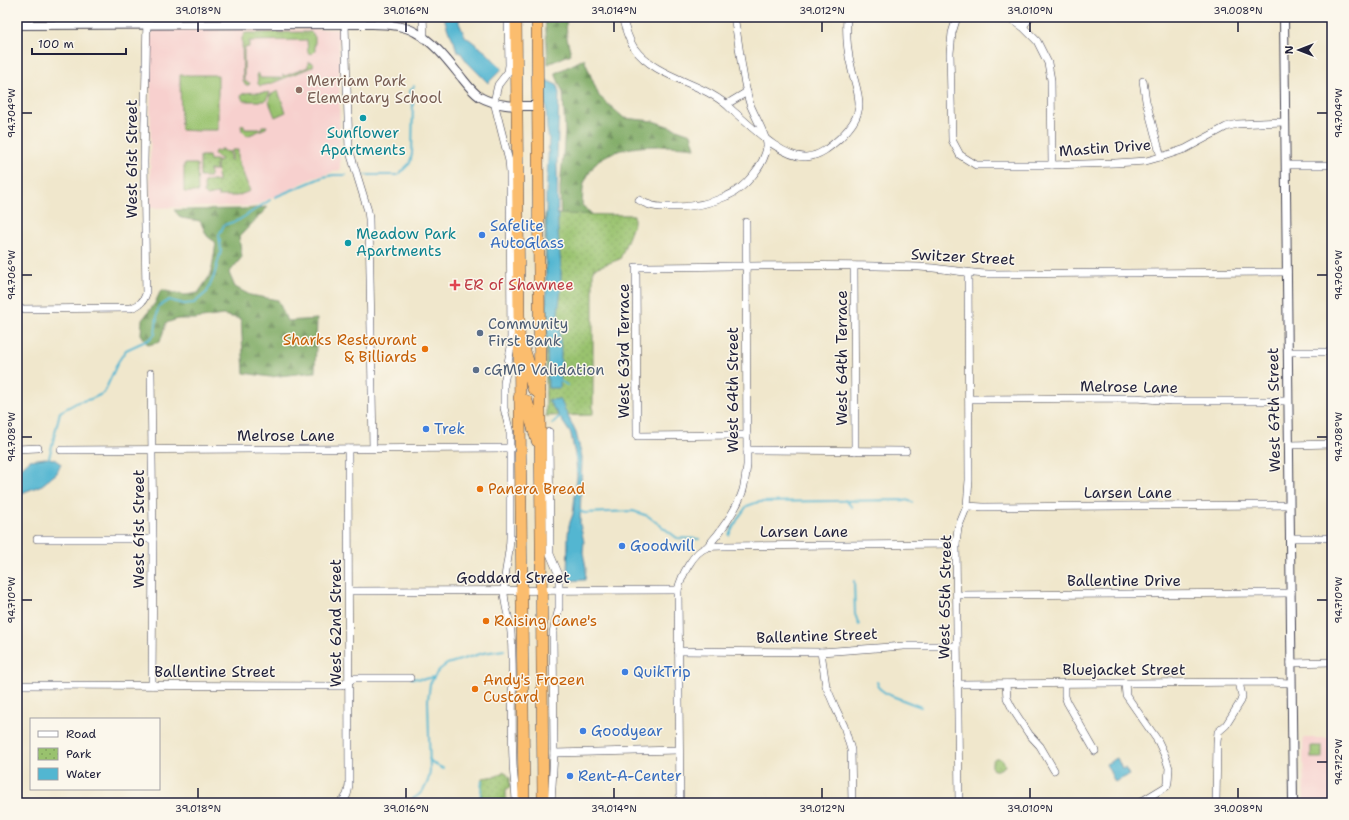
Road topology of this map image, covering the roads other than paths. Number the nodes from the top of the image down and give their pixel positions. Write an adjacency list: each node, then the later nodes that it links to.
1 (311, 17): 14 (street)
2 (423, 17): 18 (street)
3 (508, 17): 21 (street)
4 (516, 17): 23 (highway)
5 (536, 17): 24 (highway)
6 (622, 17): 22 (street)
7 (734, 17): 20 (street)
8 (847, 17): 26 (street)
9 (957, 17): 28 (street, Mastin Drive)
10 (1008, 17): 17 (street)
11 (1030, 17): 17 (street)
12 (1284, 17): 25 (street, West 67th Street)
13 (146, 21): 14 (street); 15 (street); 38 (street, West 61st Street)
14 (320, 21): 16 (street)
15 (18, 23)
16 (345, 24): 18 (street); 54 (street)
17 (1023, 27): 28 (street)
18 (424, 39): 21 (street)
19 (1143, 81): 27 (street)
20 (747, 92): 22 (street); 26 (street)
21 (494, 102): 23 (street); 44 (street)
22 (727, 104): 26 (street)
23 (516, 106): 24 (street); 39 (highway)
24 (538, 106): 43 (highway)
25 (1285, 122): 27 (street, Mastin Drive); 29 (street, West 67th Street)
26 (765, 137): 31 (street)
27 (1161, 157): 28 (street, Mastin Drive)
28 (1052, 165)
29 (1286, 165): 30 (street); 36 (street, West 67th Street)
30 (1332, 165)
31 (639, 200)
32 (746, 222): 33 (street, West 64th Street)
33 (746, 266): 34 (street, Switzer Street); 35 (street, Switzer Street); 50 (street, West 64th Street)
34 (854, 266): 37 (street, Switzer Street); 61 (street, West 64th Terrace)
35 (636, 267): 50 (street, West 63rd Terrace)
36 (1287, 272): 37 (street, Switzer Street); 40 (street, West 67th Street)
37 (968, 273): 46 (street, West 65th Street)
38 (17, 309)
39 (518, 330): 43 (highway); 45 (highway)
40 (1288, 352): 41 (street); 47 (street, West 67th Street)
41 (1332, 352)
42 (151, 373): 57 (street, West 61st Street)
43 (540, 394): 48 (highway)
44 (504, 398): 45 (street); 55 (street)
45 (519, 398): 63 (highway); 75 (highway)
46 (970, 399): 47 (street, Melrose Lane); 65 (street, West 65th Street)
47 (1288, 401): 52 (street, West 67th Street)
48 (540, 414): 49 (highway); 63 (highway)
49 (549, 432): 77 (street)
50 (746, 435): 60 (street, West 64th Street)
51 (1332, 444): 52 (street)
52 (1289, 445): 64 (street, West 67th Street)
53 (38, 448): 56 (street)
54 (373, 448): 55 (street, Melrose Lane); 58 (street, Melrose Lane)
55 (511, 448): 74 (street)
56 (17, 449)
57 (152, 449): 58 (street, Melrose Lane); 59 (street, Melrose Lane); 69 (street, West 61st Street)
58 (348, 449): 73 (street, West 62nd Street)
59 (61, 450)
60 (746, 450): 61 (street); 71 (street, West 64th Street)
61 (855, 451): 62 (street)
62 (906, 451)
63 (540, 454): 76 (highway)
64 (1290, 505): 65 (street, Larsen Lane); 67 (street, West 67th Street)
65 (967, 506): 70 (street, West 65th Street)
66 (37, 538): 69 (street)
67 (1290, 538): 68 (street); 78 (street, West 67th Street)
68 (1332, 538)
69 (153, 539): 94 (street, West 61st Street)
70 (956, 544): 71 (street, Larsen Lane); 79 (street, West 65th Street)
71 (707, 547): 72 (street)
72 (678, 590): 77 (street, Goddard Street); 81 (street)
73 (349, 591): 74 (street, Goddard Street); 86 (street, West 62nd Street)
74 (504, 591): 75 (street, Goddard Street); 100 (street)
75 (522, 591): 76 (street, Goddard Street); 101 (highway)
76 (541, 591): 77 (street, Goddard Street); 102 (highway)
77 (559, 591): 97 (street)
78 (1290, 593): 79 (street, Ballentine Drive); 84 (street, West 67th Street)
79 (957, 595): 80 (street, West 65th Street)
80 (957, 646): 82 (street, Ballentine Street); 91 (street, West 65th Street)
81 (678, 651): 82 (street, Ballentine Street); 95 (street)
82 (821, 652): 105 (street)
83 (1332, 662): 84 (street)
84 (1291, 663): 90 (street, West 67th Street)
85 (410, 678): 86 (street, Ballentine Street)
86 (349, 681): 94 (street, Ballentine Street); 99 (street, West 62nd Street)
87 (1239, 682): 89 (street, Bluejacket Street); 90 (street, Bluejacket Street); 108 (street)
88 (1065, 683): 89 (street, Bluejacket Street); 92 (street, Bluejacket Street); 96 (street)
89 (1125, 683): 107 (street)
90 (1291, 683): 109 (street, West 67th Street)
91 (957, 684): 92 (street, Bluejacket Street); 106 (street, West 65th Street)
92 (1006, 684): 98 (street)
93 (17, 685): 94 (street, Ballentine Street)
94 (152, 685)
95 (679, 750): 97 (street); 104 (street)
96 (1095, 751)
97 (554, 753): 103 (street)
98 (1054, 770)
99 (339, 803)
100 (516, 803)
101 (524, 803)
102 (543, 803)
103 (551, 803)
104 (680, 803)
105 (852, 803)
106 (959, 803)
107 (1139, 803)
108 (1216, 803)
109 (1293, 803)

